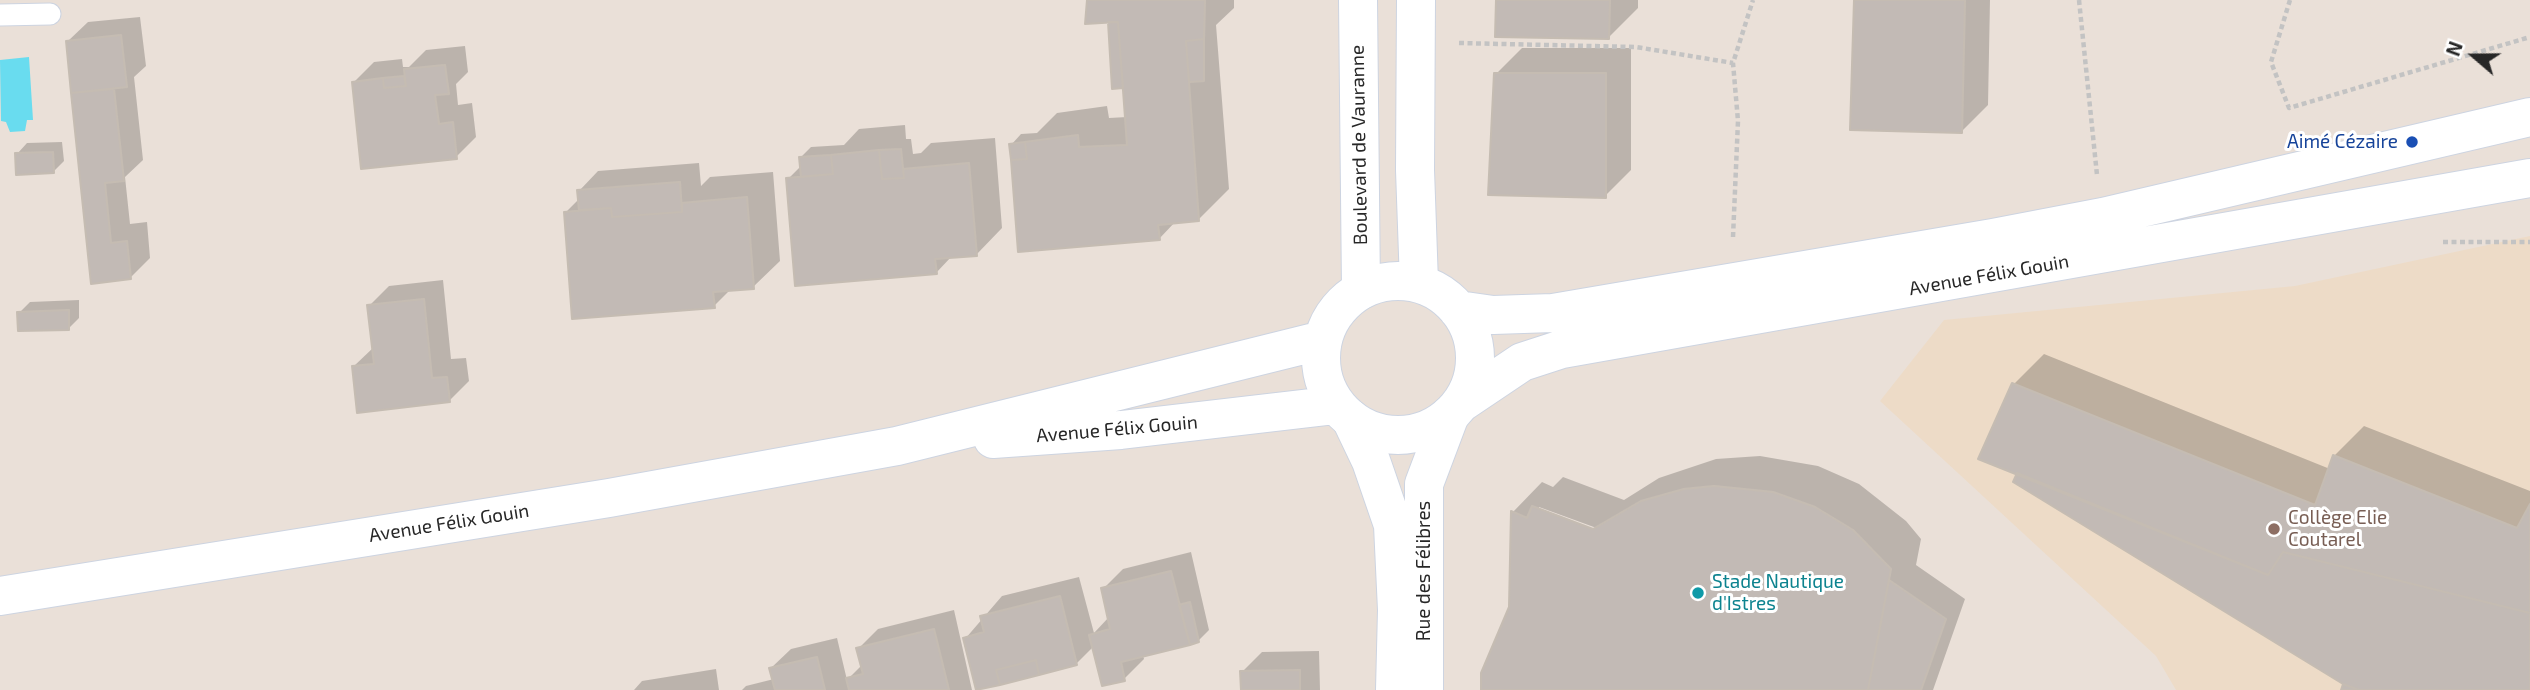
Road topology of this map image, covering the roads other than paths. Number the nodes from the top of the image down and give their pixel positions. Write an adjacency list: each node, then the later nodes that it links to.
1 (1358, 0): 8 (main road, Boulevard de Vauranne)
2 (1416, 0): 7 (main road)
3 (50, 14): 4 (lane)
4 (0, 15)
5 (2530, 117): 9 (main road, Avenue Félix Gouin)
6 (2530, 178): 11 (main road, Avenue Félix Gouin)
7 (1419, 283): 8 (main road); 9 (main road)
8 (1361, 290): 10 (main road)
9 (1458, 310): 11 (main road)
10 (1323, 340): 12 (main road); 13 (main road, Avenue Félix Gouin)
11 (1455, 409): 12 (main road); 16 (main road, Rue des Félibres)
12 (1344, 412): 13 (main road, Avenue Félix Gouin); 15 (main road, Rue des Félibres)
13 (897, 446): 14 (main road, Avenue Félix Gouin)
14 (0, 596)
15 (1395, 690)
16 (1424, 690)

